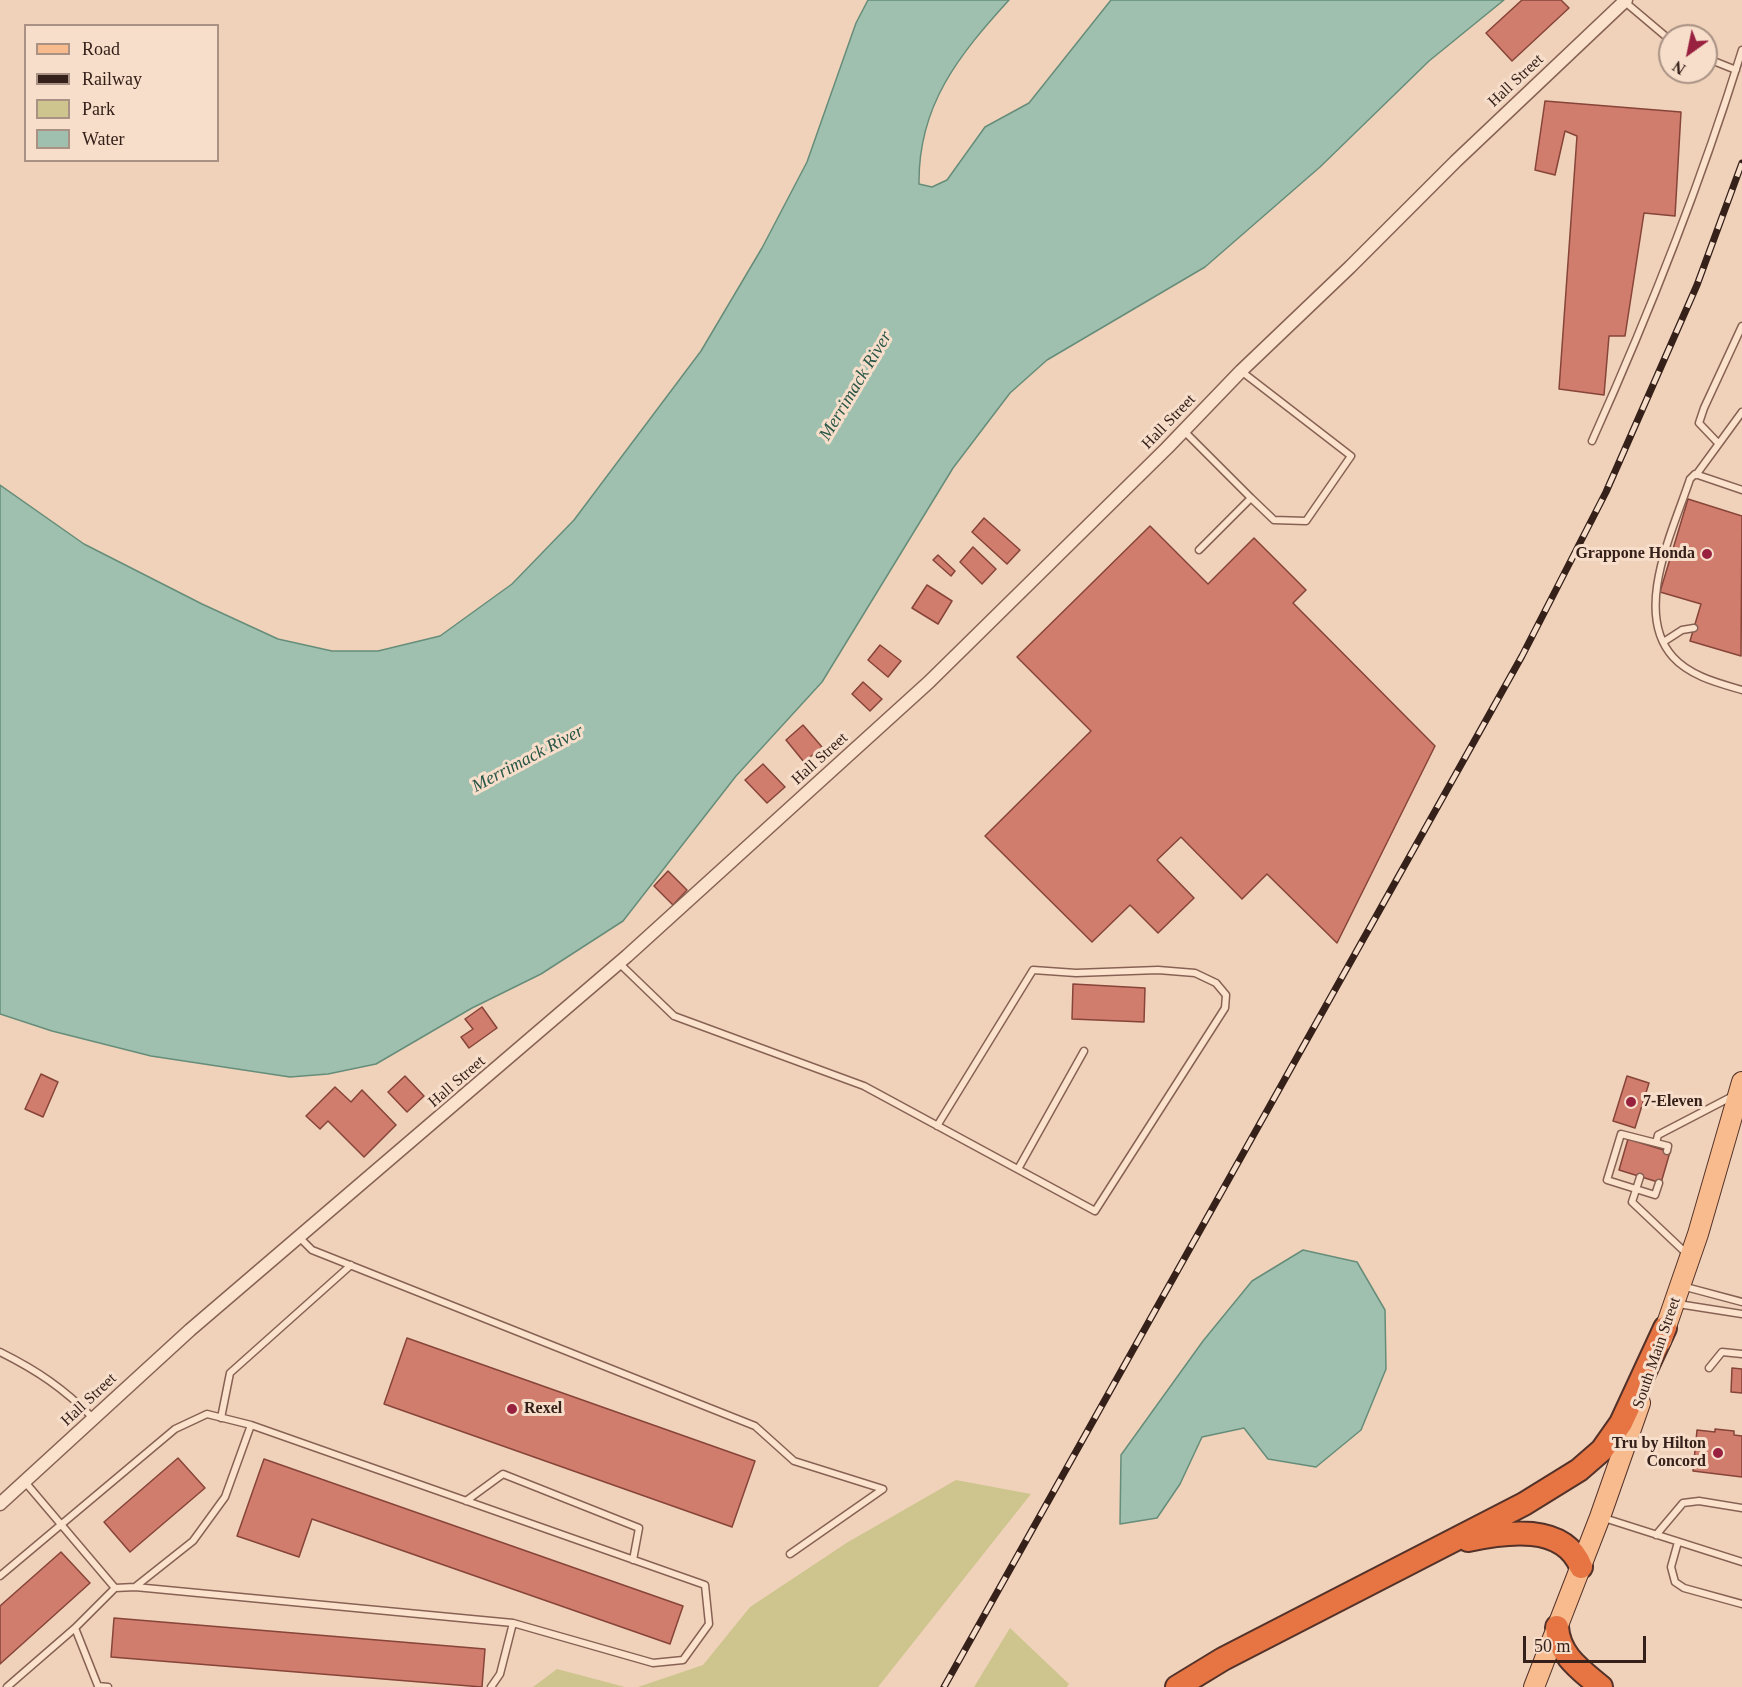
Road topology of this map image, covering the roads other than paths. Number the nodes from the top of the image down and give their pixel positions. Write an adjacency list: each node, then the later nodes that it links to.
1 (1626, 1): 2 (lane); 7 (street, Hall Street)
2 (1658, 29)
3 (1742, 50): 5 (lane)
4 (1718, 63): 5 (lane)
5 (1736, 70): 10 (lane)
6 (1742, 326): 11 (lane)
7 (1241, 371): 9 (street, Hall Street); 14 (lane)
8 (1742, 412): 11 (lane)
9 (1184, 431): 14 (lane); 19 (street, Hall Street)
10 (1592, 441)
11 (1718, 443): 12 (lane)
12 (1696, 475): 13 (lane); 17 (lane)
13 (1742, 490)
14 (1251, 498): 15 (lane)
15 (1199, 550)
16 (1694, 628): 17 (lane)
17 (1665, 641): 18 (lane)
18 (1742, 690)
19 (619, 963): 22 (lane); 29 (street, Hall Street)
20 (1084, 1051): 25 (lane)
21 (1740, 1088): 23 (lane); 30 (main road, South Main Street)
22 (937, 1126): 25 (lane); 25 (lane)
23 (1652, 1143): 24 (lane); 28 (lane)
24 (1667, 1151)
25 (1018, 1169)
26 (1640, 1177): 28 (lane)
27 (1659, 1183): 28 (lane)
28 (1636, 1189): 30 (lane)
29 (299, 1237): 31 (lane); 41 (street, Hall Street)
30 (1690, 1257): 32 (main road, South Main Street)
31 (351, 1266): 40 (lane); 52 (lane)
32 (1677, 1294): 33 (lane); 34 (lane); 36 (main road, South Main Street)
33 (1742, 1304): 34 (lane)
34 (1732, 1312): 35 (lane)
35 (1742, 1314)
36 (1665, 1328): 47 (main road, South Main Street); 51 (highway)
37 (0, 1352): 41 (lane)
38 (1742, 1354): 39 (lane)
39 (1709, 1368)
40 (220, 1418): 42 (lane); 48 (lane)
41 (94, 1419): 43 (street, Hall Street)
42 (251, 1425): 44 (lane); 57 (lane)
43 (25, 1482): 45 (street, Hall Street); 48 (lane)
44 (466, 1501): 53 (lane); 53 (lane)
45 (0, 1504)
46 (1742, 1508): 49 (lane)
47 (1600, 1517): 49 (lane); 55 (main road, South Main Street)
48 (61, 1522): 56 (lane); 58 (lane)
49 (1656, 1535): 50 (lane)
50 (1678, 1542): 54 (lane); 59 (lane)
51 (1437, 1548): 55 (highway); 66 (highway)
52 (790, 1554)
53 (633, 1560): 60 (lane)
54 (1742, 1562)
55 (1581, 1567): 61 (main road, South Main Street)
56 (0, 1576)
57 (135, 1587): 58 (lane); 60 (lane)
58 (115, 1588): 62 (lane)
59 (1742, 1604)
60 (513, 1623): 65 (lane)
61 (1557, 1627): 67 (main road, South Main Street); 68 (highway)
62 (75, 1628): 63 (lane); 64 (lane)
63 (7, 1687)
64 (108, 1687)
65 (491, 1687)
66 (1178, 1687)
67 (1534, 1687)
68 (1601, 1687)

